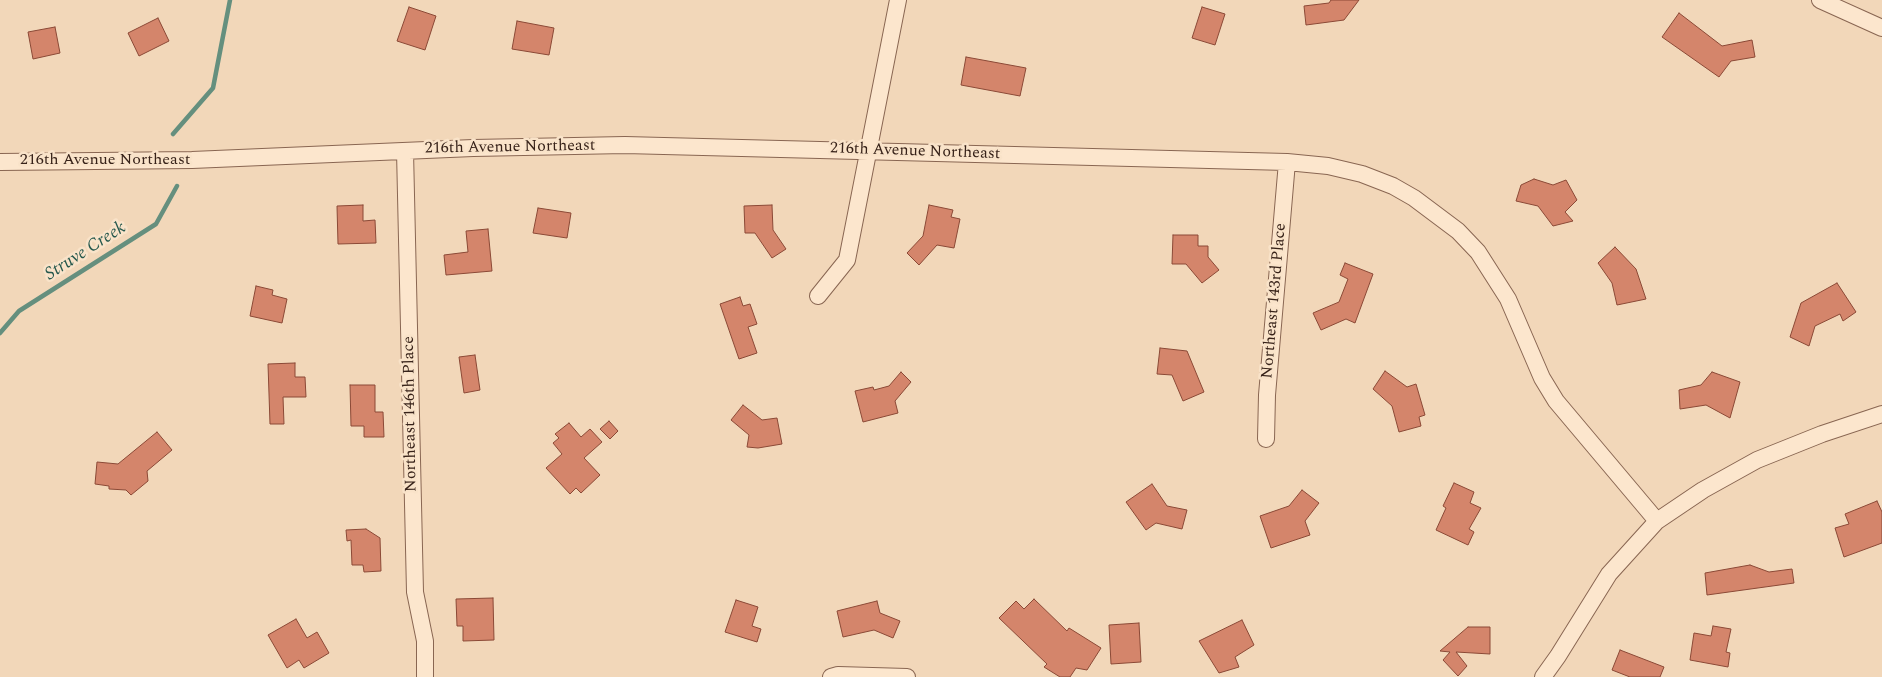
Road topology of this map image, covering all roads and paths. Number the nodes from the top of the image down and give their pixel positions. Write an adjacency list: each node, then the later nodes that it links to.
1 (898, 0): 5 (street)
2 (1820, 0): 3 (street)
3 (1882, 28)
4 (405, 150): 5 (street, 216th Avenue Northeast); 6 (street, 216th Avenue Northeast); 12 (street, Northeast 146th Place)
5 (869, 150): 7 (street, 216th Avenue Northeast); 8 (street)
6 (0, 162)
7 (1287, 162): 10 (street, Northeast 143rd Place); 11 (street, 216th Avenue Northeast)
8 (818, 296)
9 (1882, 414): 11 (street)
10 (1266, 439)
11 (1657, 521): 15 (street)
12 (426, 677)
13 (831, 677): 14 (street)
14 (907, 677)
15 (1543, 677)

